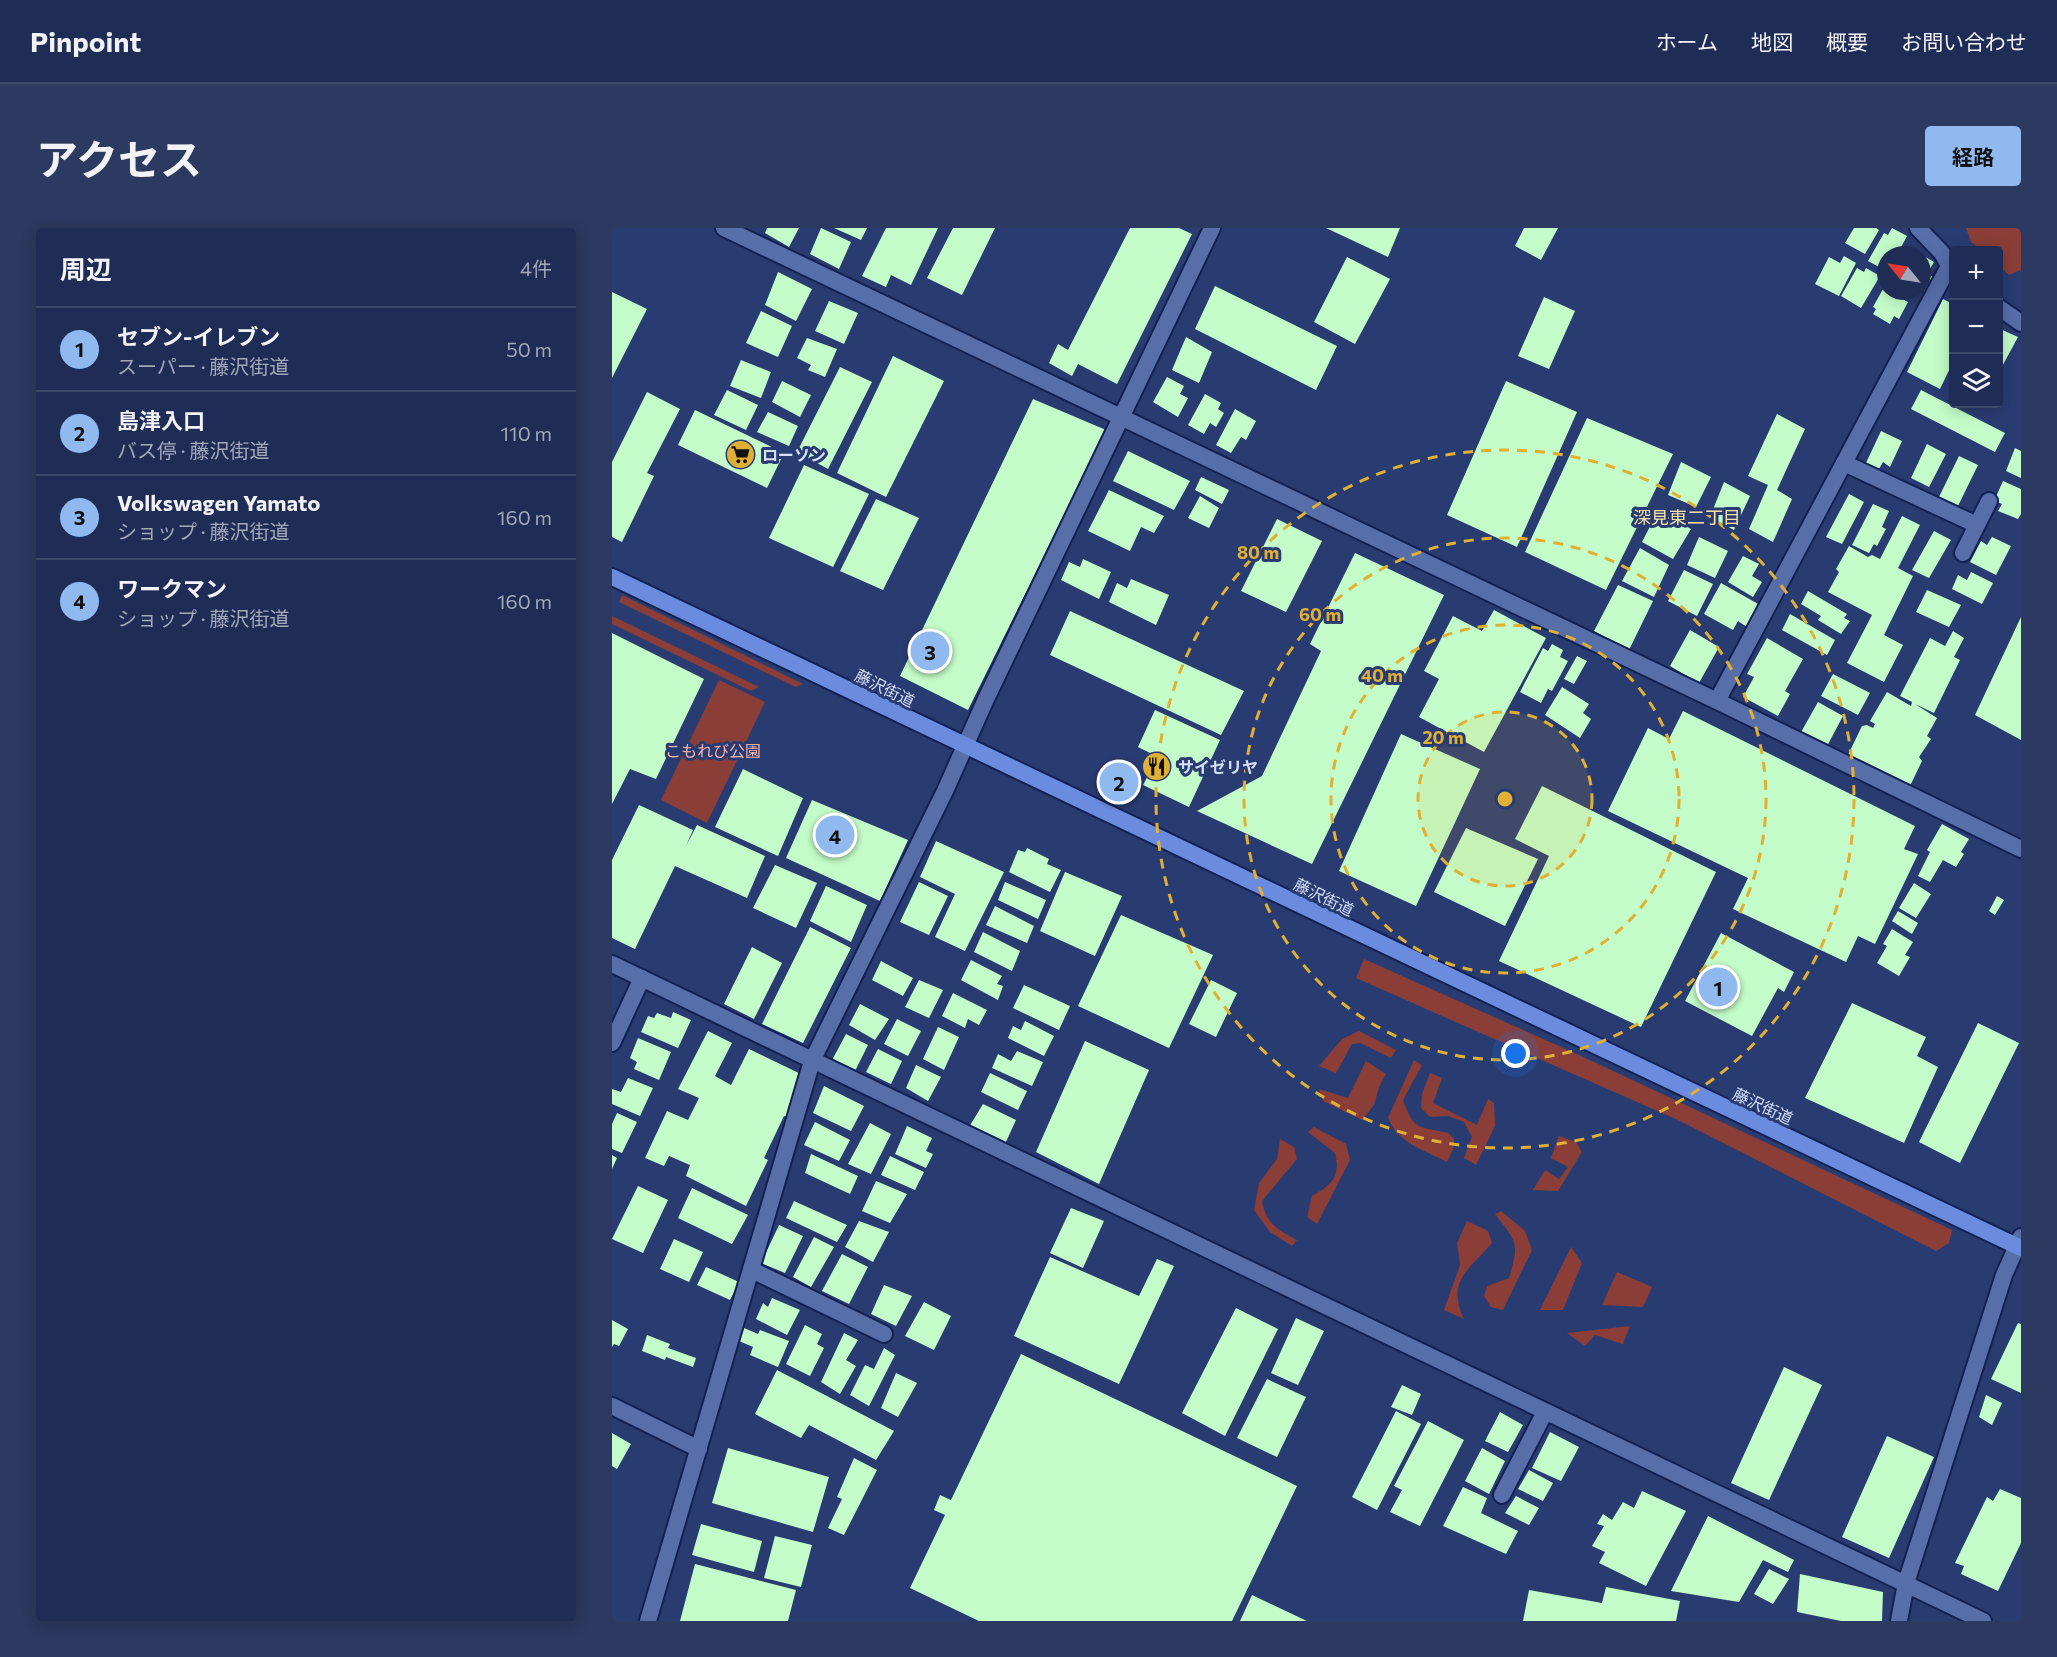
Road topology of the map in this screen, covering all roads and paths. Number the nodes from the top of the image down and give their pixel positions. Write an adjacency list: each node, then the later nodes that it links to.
1 (724, 228): 8 (street)
2 (1212, 228): 8 (street)
3 (1918, 228): 4 (street)
4 (1949, 264)
5 (1949, 272): 9 (street)
6 (2003, 310): 7 (street)
7 (2021, 323)
8 (1122, 419): 14 (street); 15 (street)
9 (1844, 463): 11 (street); 14 (street)
10 (1989, 501): 11 (street)
11 (1977, 525): 12 (street)
12 (1963, 553)
13 (612, 577): 15 (highway, 藤沢街道)
14 (1717, 701): 16 (street)
15 (965, 746): 20 (street); 21 (highway, 藤沢街道)
16 (2021, 849)
17 (612, 964): 18 (street)
18 (642, 978): 19 (street); 20 (street)
19 (612, 1043)
20 (813, 1061): 22 (street); 25 (street)
21 (2020, 1244): 28 (street)
22 (752, 1270): 23 (street); 26 (street)
23 (884, 1334)
24 (612, 1407): 26 (street)
25 (1545, 1412): 27 (street); 28 (street)
26 (699, 1449): 29 (street)
27 (1502, 1496)
28 (1906, 1583): 30 (street); 31 (street)
29 (648, 1621)
30 (1899, 1621)
31 (1983, 1621)

